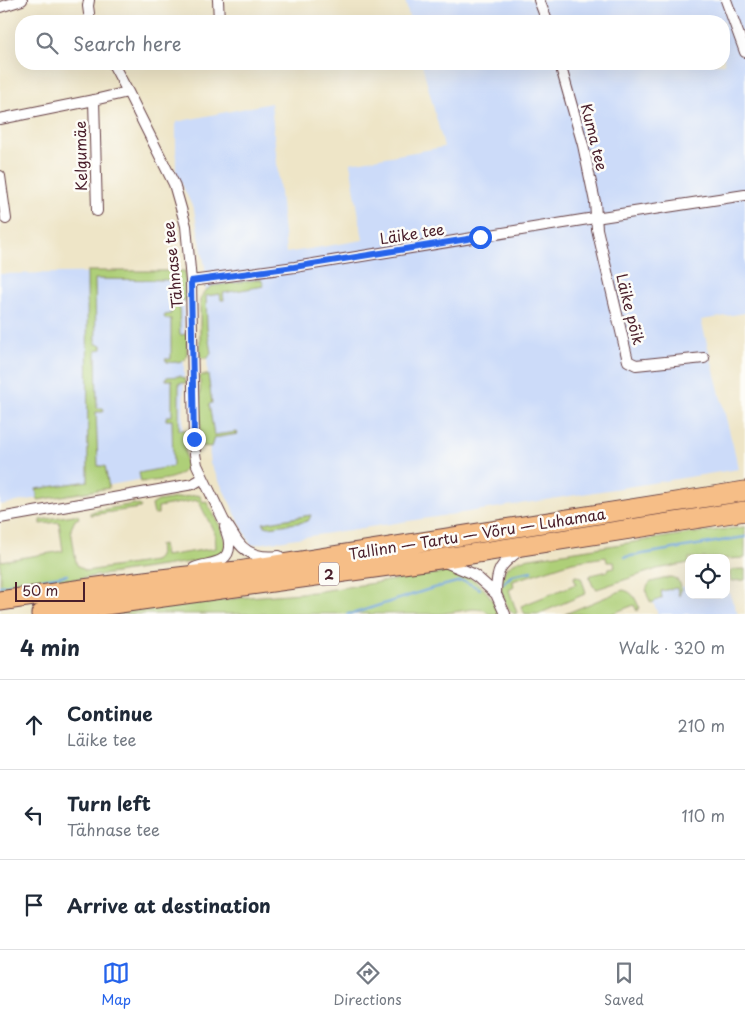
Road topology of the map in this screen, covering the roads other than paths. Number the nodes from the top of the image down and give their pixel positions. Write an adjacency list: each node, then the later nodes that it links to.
1 (22, 0): 6 (street)
2 (88, 0): 7 (street)
3 (218, 0): 8 (street)
4 (539, 0): 9 (street)
5 (726, 0): 10 (street)
6 (0, 7)
7 (89, 15)
8 (219, 15)
9 (545, 15)
10 (745, 52)
11 (116, 70): 13 (street, Tähnase tee)
12 (562, 70): 21 (street, Kuma tee)
13 (128, 92): 14 (street, Kelgumäe); 23 (street, Tähnase tee)
14 (94, 100): 15 (street, Kelgumäe); 20 (street, Kelgumäe)
15 (0, 119)
16 (0, 176): 22 (street)
17 (745, 189): 19 (street, Läike tee)
18 (745, 195): 19 (street, Läike tee)
19 (726, 198): 21 (street, Läike tee)
20 (96, 212)
21 (596, 218): 23 (street, Läike tee); 24 (street, Läike põik)
22 (6, 219)
23 (191, 281): 25 (street, Tähnase tee)
24 (704, 358)
25 (203, 478): 28 (street); 29 (street, Tähnase tee)
26 (745, 491): 31 (highway, Tallinn — Tartu — Võru — Luhamaa / 2)
27 (745, 511): 30 (highway, Tallinn — Tartu — Võru — Luhamaa / 2)
28 (0, 518)
29 (224, 521): 31 (street); 33 (street)
30 (528, 546): 32 (highway, Tallinn — Tartu — Võru — Luhamaa / 2); 34 (street)
31 (322, 557): 33 (highway, Tallinn — Tartu — Võru — Luhamaa / 2)
32 (439, 559): 34 (street); 36 (highway, Tallinn — Tartu — Võru — Luhamaa / 2)
33 (181, 576): 35 (highway, Tallinn — Tartu — Võru — Luhamaa / 2)
34 (496, 594): 37 (street)
35 (0, 601)
36 (41, 614)
37 (505, 614)

